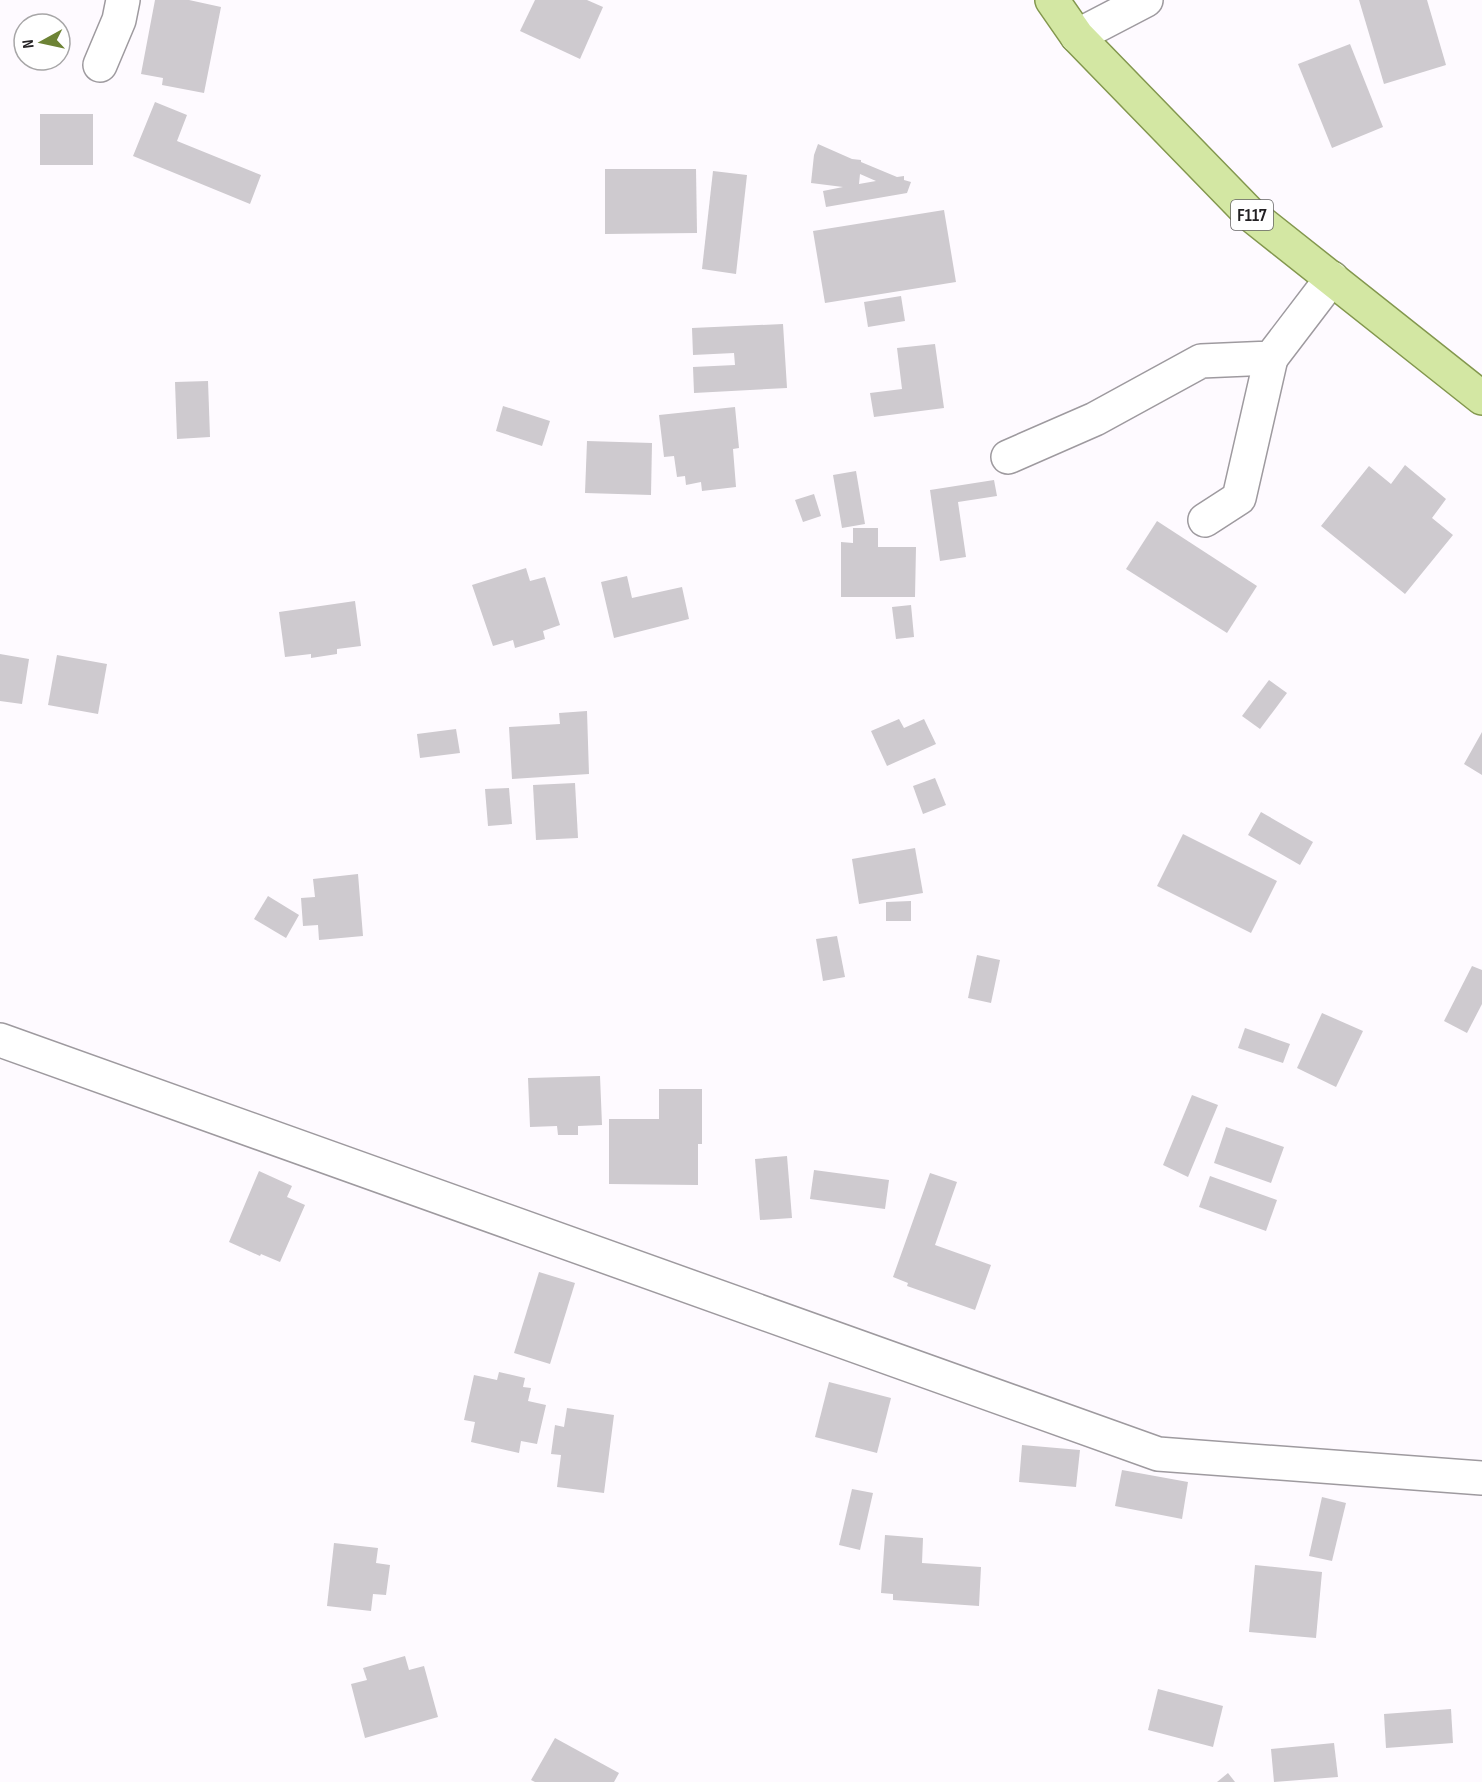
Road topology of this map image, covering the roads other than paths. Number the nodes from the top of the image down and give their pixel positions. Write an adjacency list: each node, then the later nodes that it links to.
1 (123, 0): 5 (street)
2 (1052, 0): 4 (main road, F117)
3 (1146, 0): 4 (street)
4 (1077, 36): 6 (main road, F117)
5 (100, 65)
6 (1332, 278): 7 (street); 8 (main road, F117)
7 (1271, 358): 9 (street); 10 (street)
8 (1482, 398)
9 (1008, 457)
10 (1205, 520)
11 (0, 1040): 12 (street)
12 (1482, 1478)

